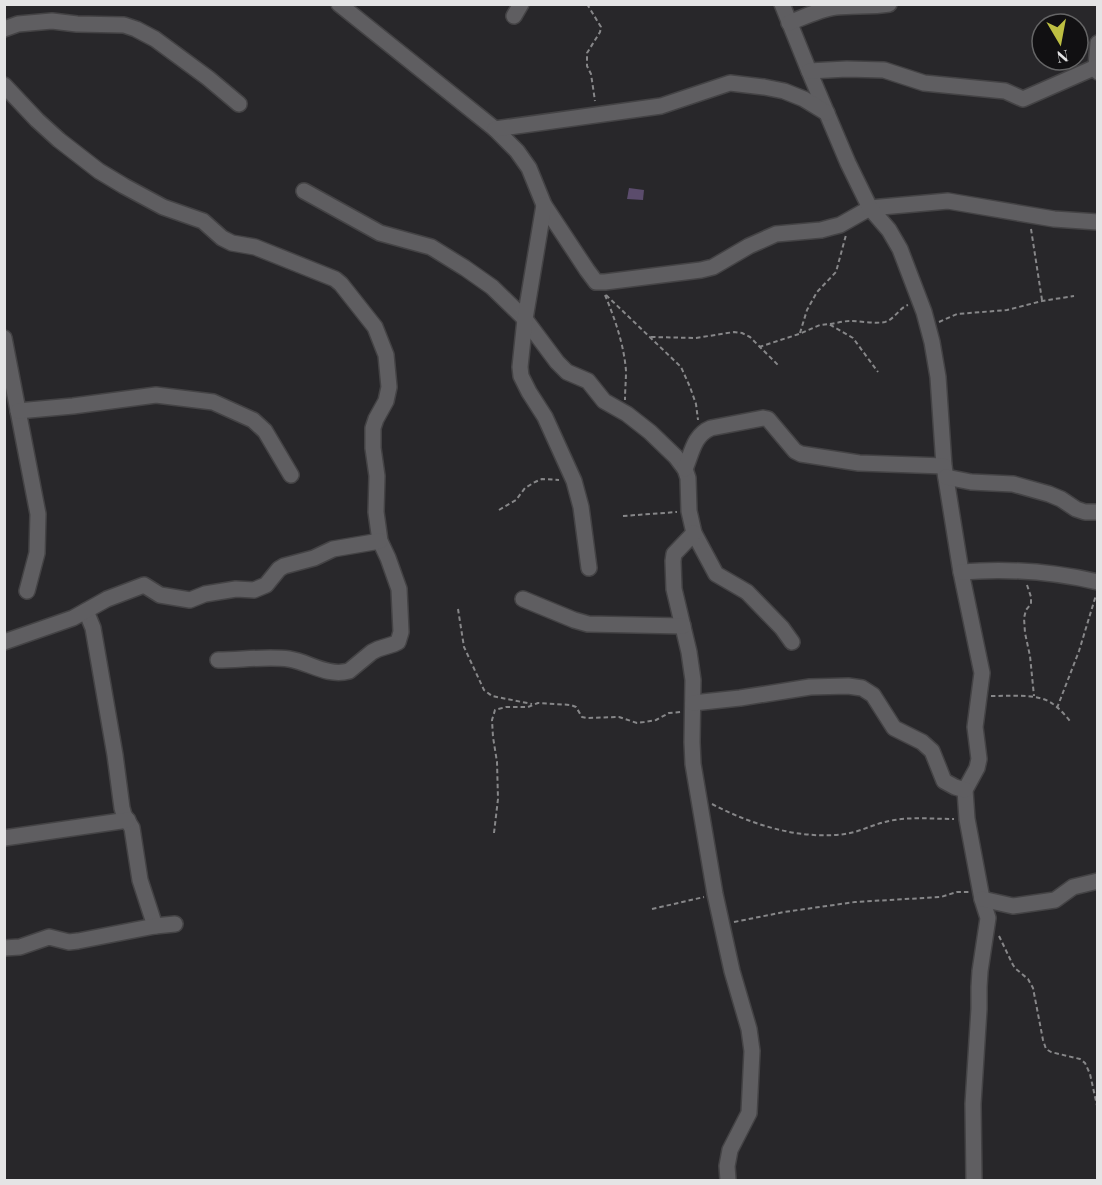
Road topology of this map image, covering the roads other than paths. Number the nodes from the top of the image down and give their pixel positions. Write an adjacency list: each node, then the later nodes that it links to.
1 (339, 4): 12 (street)
2 (782, 4): 4 (street)
3 (889, 4): 4 (street)
4 (789, 23): 8 (street)
5 (4, 29): 10 (street)
6 (1098, 43): 7 (street)
7 (1097, 70): 8 (street)
8 (809, 71): 11 (street)
9 (5, 87): 25 (street)
10 (239, 104)
11 (827, 113): 12 (street); 15 (street)
12 (495, 129): 14 (street)
13 (304, 191): 17 (street)
14 (544, 204): 15 (street); 17 (street)
15 (870, 208): 16 (street); 21 (street)
16 (1098, 222)
17 (525, 320): 20 (street); 26 (street)
18 (4, 338): 19 (street)
19 (18, 411): 22 (street); 29 (street)
20 (685, 469): 21 (street); 24 (street)
21 (945, 471): 23 (street); 27 (street)
22 (291, 475)
23 (1098, 512)
24 (693, 533): 32 (street); 34 (street)
25 (380, 541): 31 (street); 35 (street)
26 (589, 568)
27 (961, 572): 28 (street); 37 (street)
28 (1095, 582)
29 (27, 591)
30 (523, 599): 32 (street)
31 (86, 611): 33 (street); 38 (street)
32 (683, 626): 36 (street)
33 (4, 642)
34 (792, 642)
35 (218, 660)
36 (693, 706): 37 (street); 45 (street)
37 (965, 790): 41 (street)
38 (128, 820): 39 (street); 43 (street)
39 (4, 838)
40 (1098, 881): 41 (street)
41 (981, 896): 46 (street)
42 (175, 924): 43 (street)
43 (155, 926): 44 (street)
44 (4, 948)
45 (728, 1180)
46 (974, 1180)

